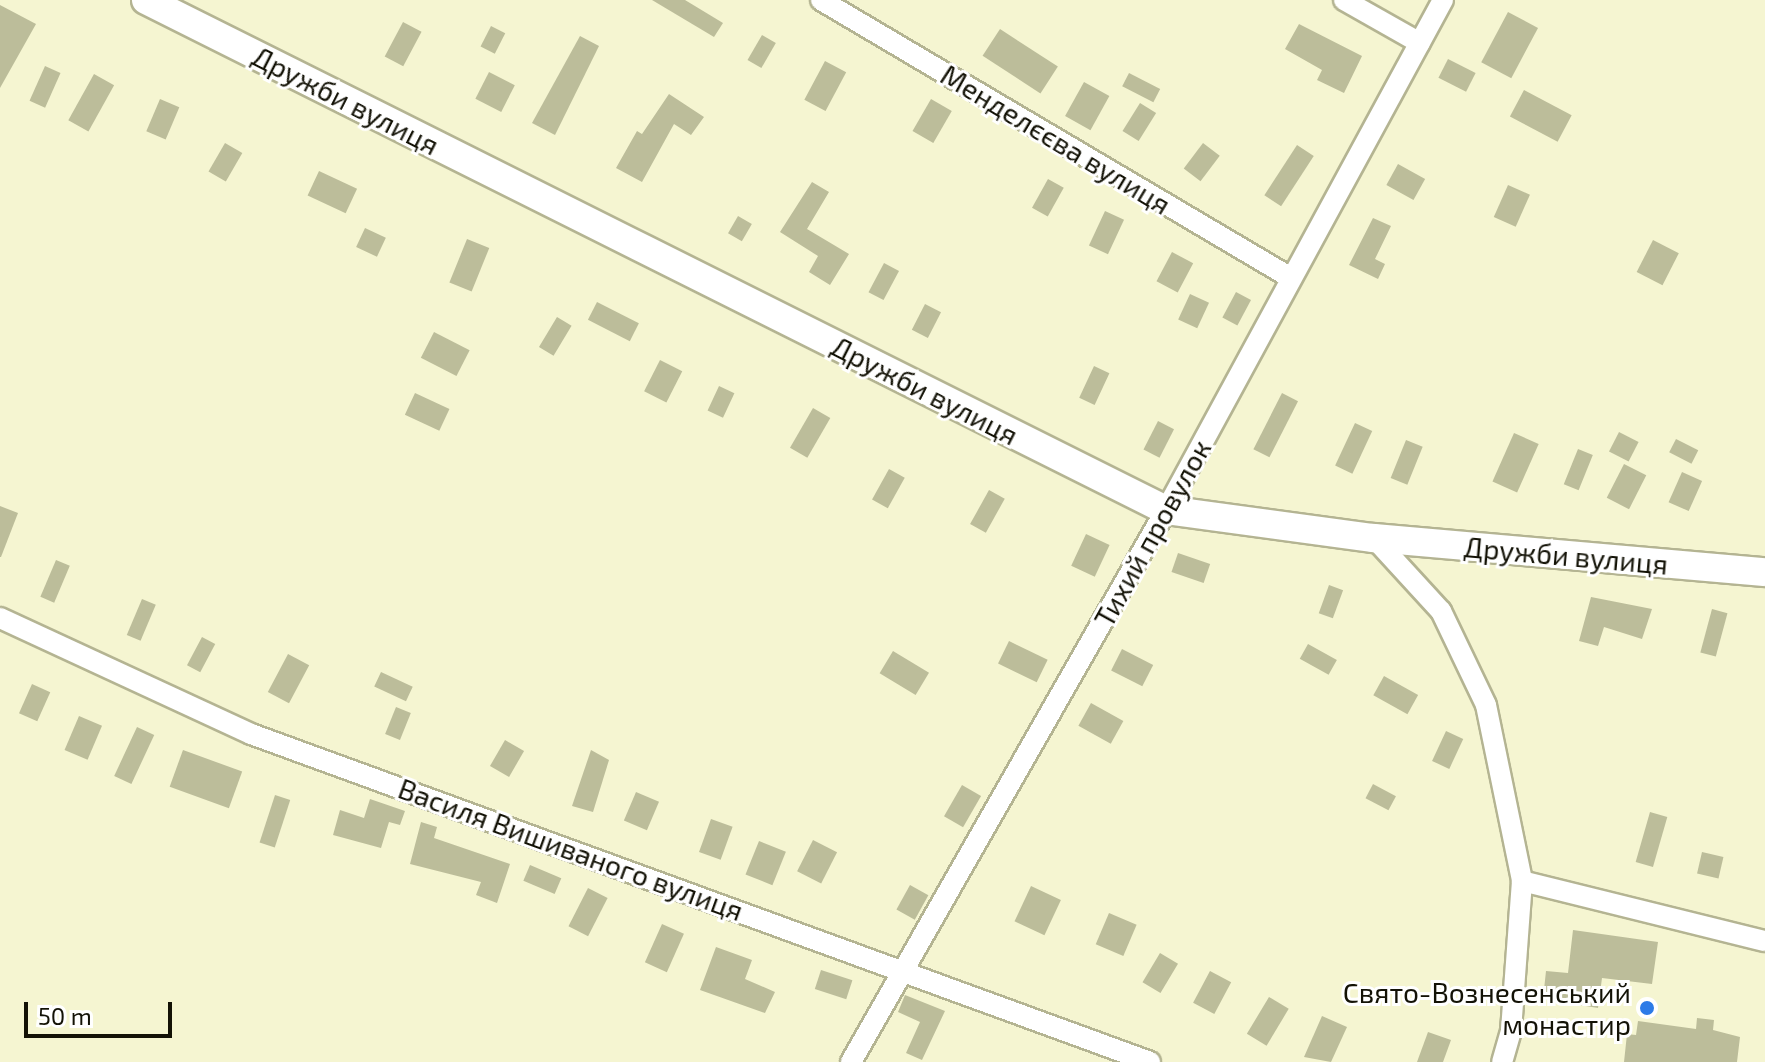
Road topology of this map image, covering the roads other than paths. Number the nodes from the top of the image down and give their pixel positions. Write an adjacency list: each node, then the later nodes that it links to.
1 (146, 0): 7 (street, Дружби вулиця)
2 (821, 0): 6 (street, Менделєєва вулиця)
3 (1344, 0): 5 (street)
4 (1443, 0): 5 (street, Тихий провулок)
5 (1420, 43): 6 (street, Тихий провулок)
6 (1291, 278): 7 (street, Тихий провулок)
7 (1166, 510): 8 (street, Дружби вулиця); 13 (street, Тихий провулок)
8 (1374, 538): 9 (street, Дружби вулиця); 11 (street)
9 (1765, 572)
10 (0, 618): 13 (street, Василя Вишиваного вулиця)
11 (1522, 881): 12 (street); 16 (street)
12 (1765, 941)
13 (906, 969): 14 (street, Тихий провулок); 15 (street, Василя Вишиваного вулиця)
14 (851, 1062)
15 (1150, 1062)
16 (1502, 1062)

